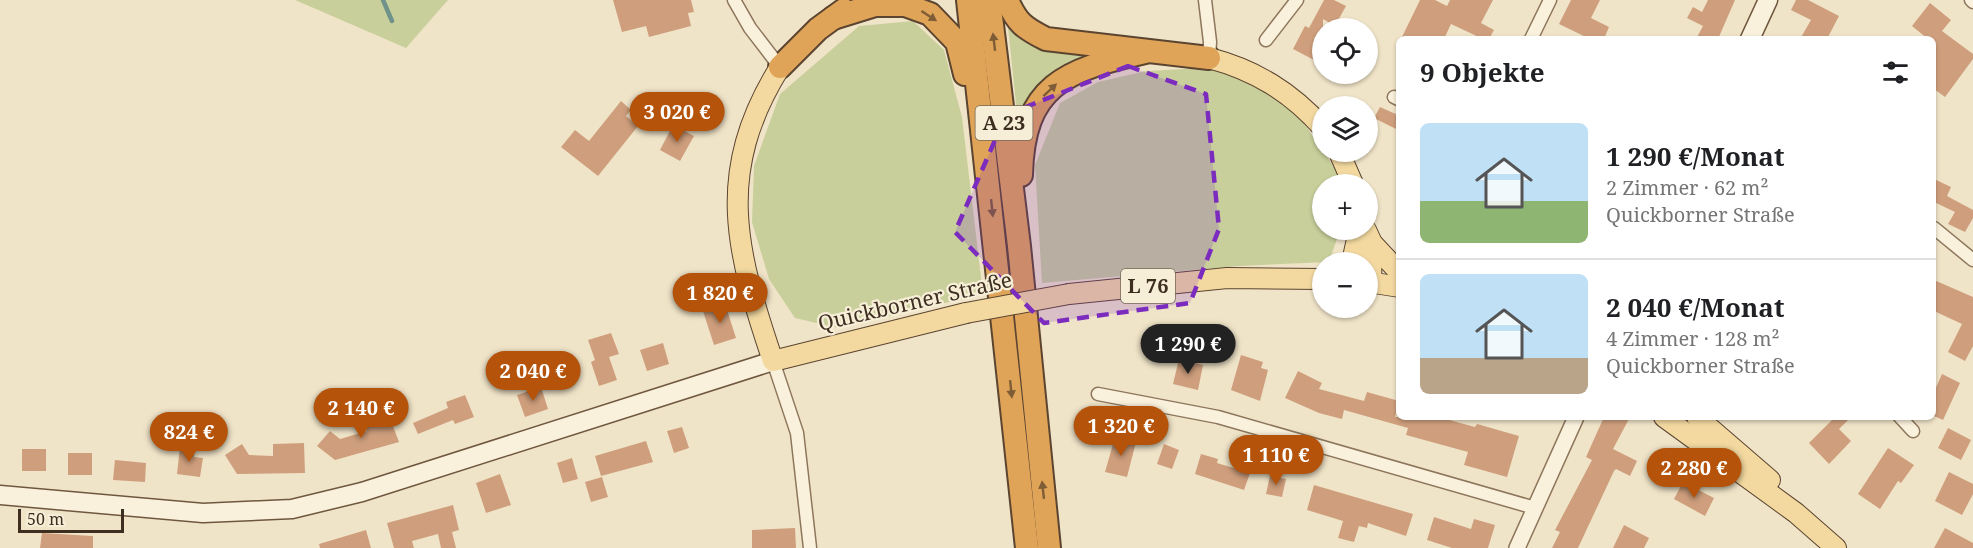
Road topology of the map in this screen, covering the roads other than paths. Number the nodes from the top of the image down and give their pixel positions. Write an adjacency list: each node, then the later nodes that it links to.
1 (734, 0): 16 (street)
2 (857, 0): 10 (highway)
3 (968, 0): 18 (highway, A 23)
4 (989, 0): 21 (highway, A 23, one-way to 4)
5 (1007, 0): 14 (highway)
6 (1205, 0): 15 (street)
7 (1297, 0): 13 (street)
8 (1550, 0): 11 (street)
9 (1768, 0): 12 (main road)
10 (833, 18): 16 (highway); 18 (highway, one-way to 18)
11 (1532, 36)
12 (1751, 36)
13 (1266, 40)
14 (1145, 52): 15 (highway); 21 (highway, one-way to 14)
15 (1209, 58): 17 (main road)
16 (780, 68): 27 (main road)
17 (1312, 115)
18 (986, 150): 38 (highway, A 23, one-way to 38)
19 (1936, 230): 22 (street)
20 (1371, 240): 23 (main road)
21 (1019, 246): 39 (highway, A 23, one-way to 21)
22 (1973, 260)
23 (1396, 268)
24 (1312, 279): 27 (main road, Quickborner Straße / L 76, bridge)
25 (1378, 284): 26 (main road)
26 (1396, 286)
27 (773, 361): 34 (main road, Quickborner Straße); 37 (street)
28 (1098, 394): 35 (street)
29 (1575, 420): 35 (street)
30 (1668, 420): 36 (main road)
31 (1700, 420): 36 (main road)
32 (1902, 420): 33 (street)
33 (1913, 431)
34 (0, 495)
35 (1535, 508): 40 (street)
36 (1796, 513): 41 (main road)
37 (810, 548)
38 (1027, 548)
39 (1049, 548)
40 (1517, 548)
41 (1836, 548)

